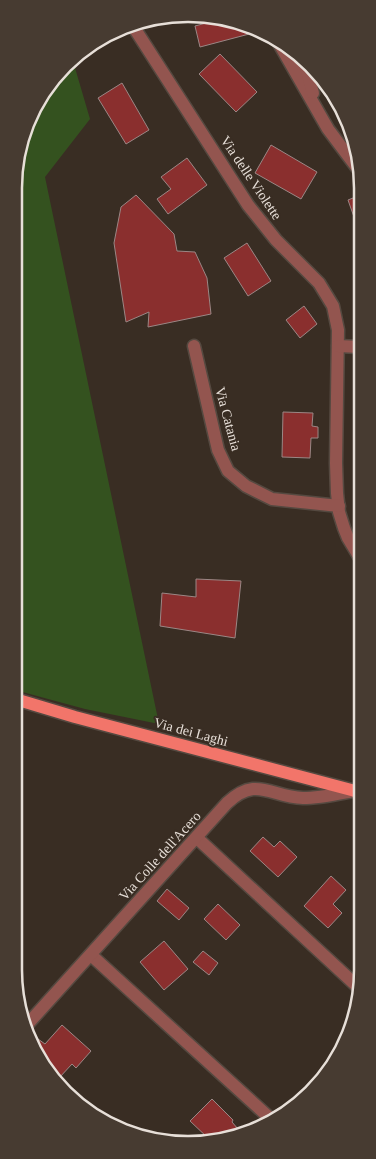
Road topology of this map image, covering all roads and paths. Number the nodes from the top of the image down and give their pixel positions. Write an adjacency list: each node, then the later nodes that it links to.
1 (136, 31): 7 (street, Via delle Violette)
2 (285, 55): 4 (street)
3 (308, 74): 4 (street)
4 (318, 112): 5 (street)
5 (351, 159)
6 (194, 346): 9 (street, Via Catania)
7 (338, 346): 8 (street); 9 (street, Via delle Violette)
8 (354, 347)
9 (339, 506): 10 (street, Via delle Violette)
10 (354, 548)
11 (23, 701): 12 (main road, Via dei Laghi)
12 (354, 791)
13 (354, 792): 14 (street, Via Colle dell'Acero)
14 (197, 838): 15 (street, Via Colle dell'Acero); 16 (street)
15 (91, 955): 17 (street, Via Colle dell'Acero); 18 (street)
16 (353, 982)
17 (30, 1021)
18 (267, 1116)

